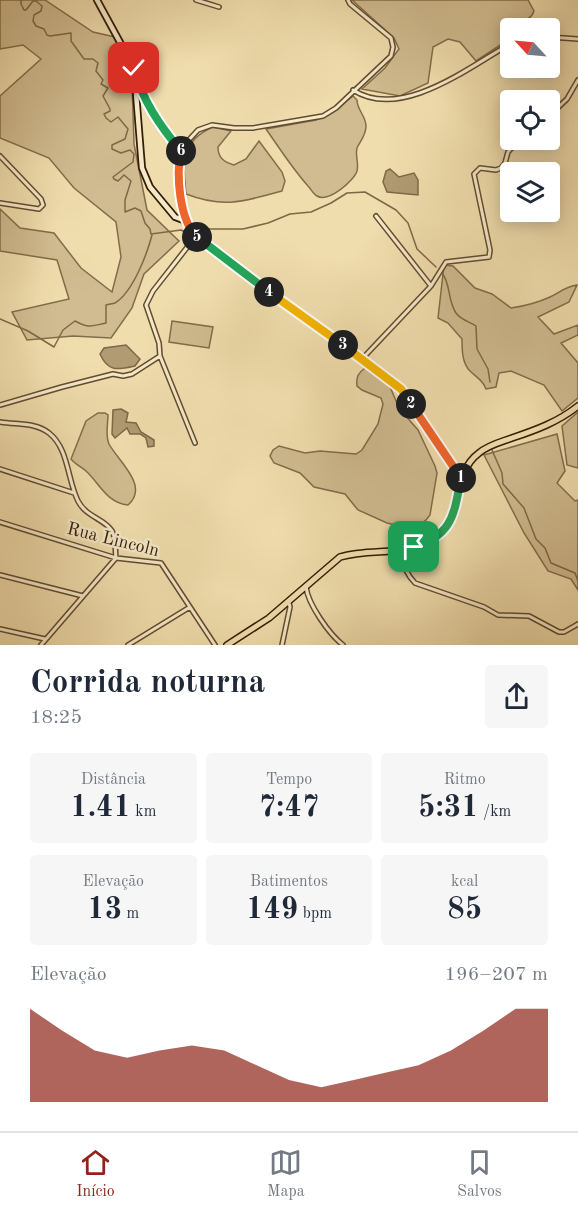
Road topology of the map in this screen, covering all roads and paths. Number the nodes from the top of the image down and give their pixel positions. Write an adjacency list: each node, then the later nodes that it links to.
1 (97, 0): 8 (street)
2 (196, 0): 4 (street)
3 (348, 0): 10 (street)
4 (219, 7)
5 (560, 38): 6 (street)
6 (578, 39)
7 (500, 50): 10 (street)
8 (136, 78): 13 (street); 17 (street)
9 (578, 80): 11 (street)
10 (353, 90): 13 (street)
11 (560, 107)
12 (510, 150): 19 (street)
13 (181, 151): 17 (street)
14 (0, 156): 15 (street)
15 (0, 203)
16 (376, 216): 19 (street)
17 (188, 227): 18 (street)
18 (195, 235): 20 (street); 21 (street)
19 (431, 286): 21 (street)
20 (160, 356): 22 (street); 25 (street)
21 (361, 359): 27 (street)
22 (0, 405)
23 (578, 406): 27 (main road)
24 (0, 422): 28 (street)
25 (195, 443)
26 (0, 469): 28 (street)
27 (462, 477): 30 (main road)
28 (74, 493): 31 (street)
29 (0, 522): 31 (street, Rua Lincoln)
30 (399, 549): 33 (main road); 39 (street)
31 (116, 558): 35 (street); 38 (street, Rua Lincoln)
32 (0, 575): 35 (street)
33 (306, 585): 34 (main road); 36 (street)
34 (296, 594): 36 (street); 37 (main road)
35 (83, 596): 41 (street)
36 (307, 596): 47 (street)
37 (288, 601): 45 (main road); 46 (street)
38 (190, 607): 43 (street); 44 (street, Rua Lincoln)
39 (578, 624)
40 (0, 629): 41 (street)
41 (45, 639): 42 (street)
42 (41, 645)
43 (128, 645)
44 (216, 645)
45 (227, 645)
46 (282, 645)
47 (343, 645)

